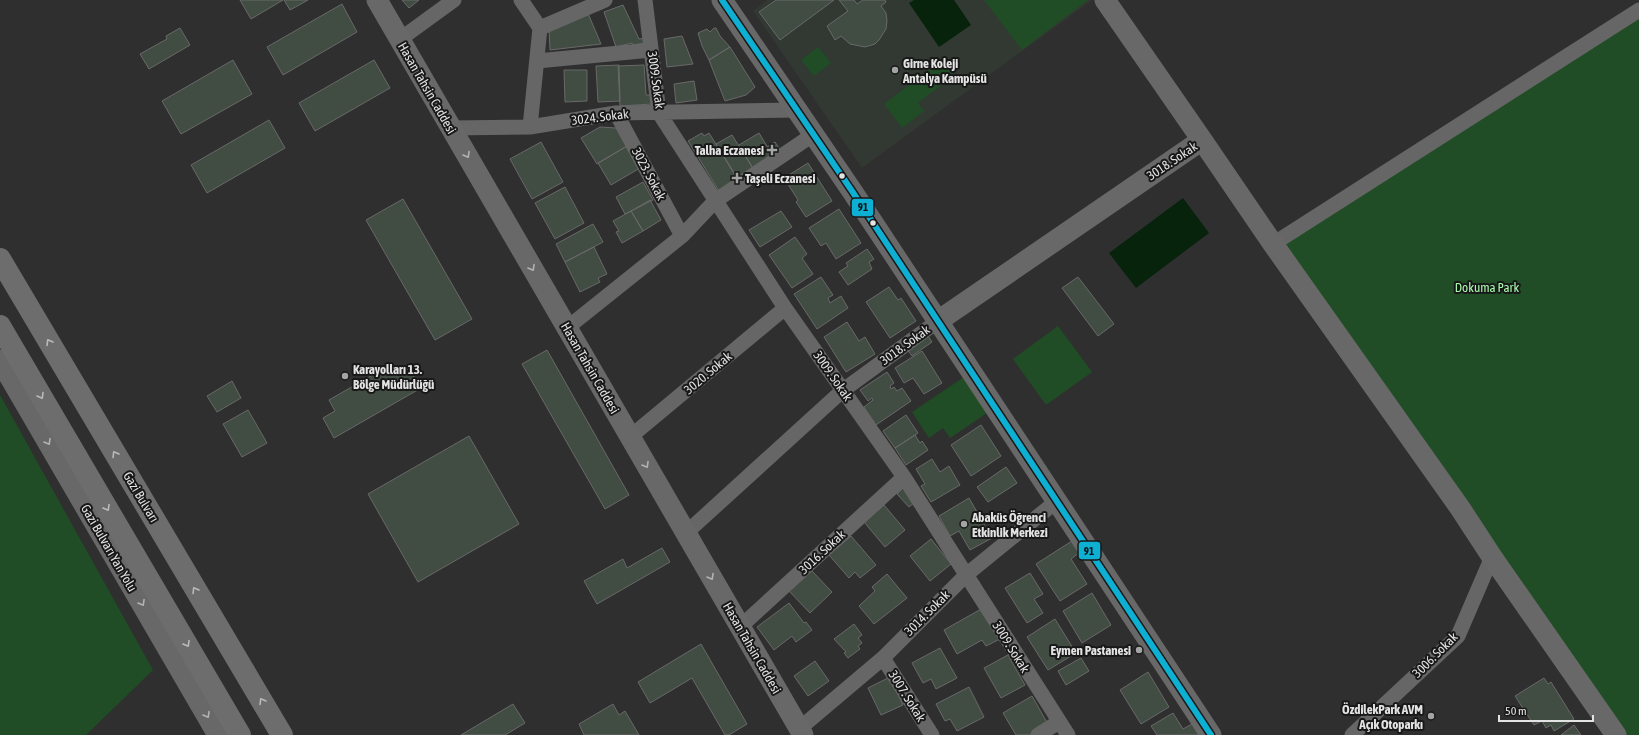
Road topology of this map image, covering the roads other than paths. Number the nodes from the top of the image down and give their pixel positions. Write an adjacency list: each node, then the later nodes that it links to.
1 (378, 0): 10 (street, Hasan Tahsin Caddesi)
2 (454, 0): 10 (street)
3 (521, 0): 9 (street)
4 (605, 0): 9 (street)
5 (645, 0): 11 (street, 3009. Sokak)
6 (722, 0): 13 (street)
7 (1105, 0): 19 (street)
8 (1639, 10): 22 (street)
9 (540, 28): 12 (street)
10 (399, 40): 17 (street, Hasan Tahsin Caddesi)
11 (651, 50): 12 (street); 15 (street, 3009. Sokak)
12 (537, 61): 16 (street)
13 (798, 110): 15 (street, 3024. Sokak); 18 (street)
14 (616, 113): 15 (street, 3024. Sokak); 16 (street, 3024. Sokak); 21 (street, 3023. Sokak)
15 (659, 113): 20 (street, 3009. Sokak)
16 (530, 127): 17 (street, 3024. Sokak)
17 (451, 128): 27 (street, Hasan Tahsin Caddesi, one-way to 27)
18 (814, 134): 20 (street); 25 (street)
19 (1202, 140): 22 (street); 25 (street, 3018. Sokak)
20 (714, 201): 21 (street); 24 (street, 3009. Sokak)
21 (682, 236): 27 (street)
22 (1272, 244): 34 (street)
23 (0, 259): 42 (highway, Gazi Bulvarı, one-way to 23)
24 (785, 308): 29 (street, 3009. Sokak); 30 (street, 3020. Sokak)
25 (938, 321): 29 (street, 3018. Sokak); 32 (street)
26 (0, 326): 41 (highway, one-way to 41)
27 (566, 328): 30 (street, Hasan Tahsin Caddesi)
28 (0, 360): 40 (street, Gazi Bulvarı Yan Yolu, one-way to 40)
29 (842, 391): 31 (street, 3009. Sokak); 33 (street, 3018. Sokak)
30 (630, 437): 33 (street, Hasan Tahsin Caddesi, one-way to 33)
31 (904, 477): 35 (street, 3009. Sokak); 36 (street, 3016. Sokak)
32 (1058, 500): 35 (street, 3014. Sokak); 46 (street)
33 (686, 533): 36 (street, Hasan Tahsin Caddesi, one-way to 36)
34 (1492, 557): 47 (street, 3006. Sokak); 48 (street)
35 (966, 575): 37 (street, 3014. Sokak); 38 (street, 3009. Sokak)
36 (740, 627): 39 (street, Hasan Tahsin Caddesi)
37 (883, 658): 39 (street, 3014. Sokak); 43 (street, 3007. Sokak)
38 (1059, 722): 44 (street); 45 (street, 3009. Sokak)
39 (801, 732)
40 (218, 735)
41 (240, 735)
42 (282, 735)
43 (932, 735)
44 (1038, 735)
45 (1068, 735)
46 (1211, 735)
47 (1352, 735)
48 (1616, 735)

